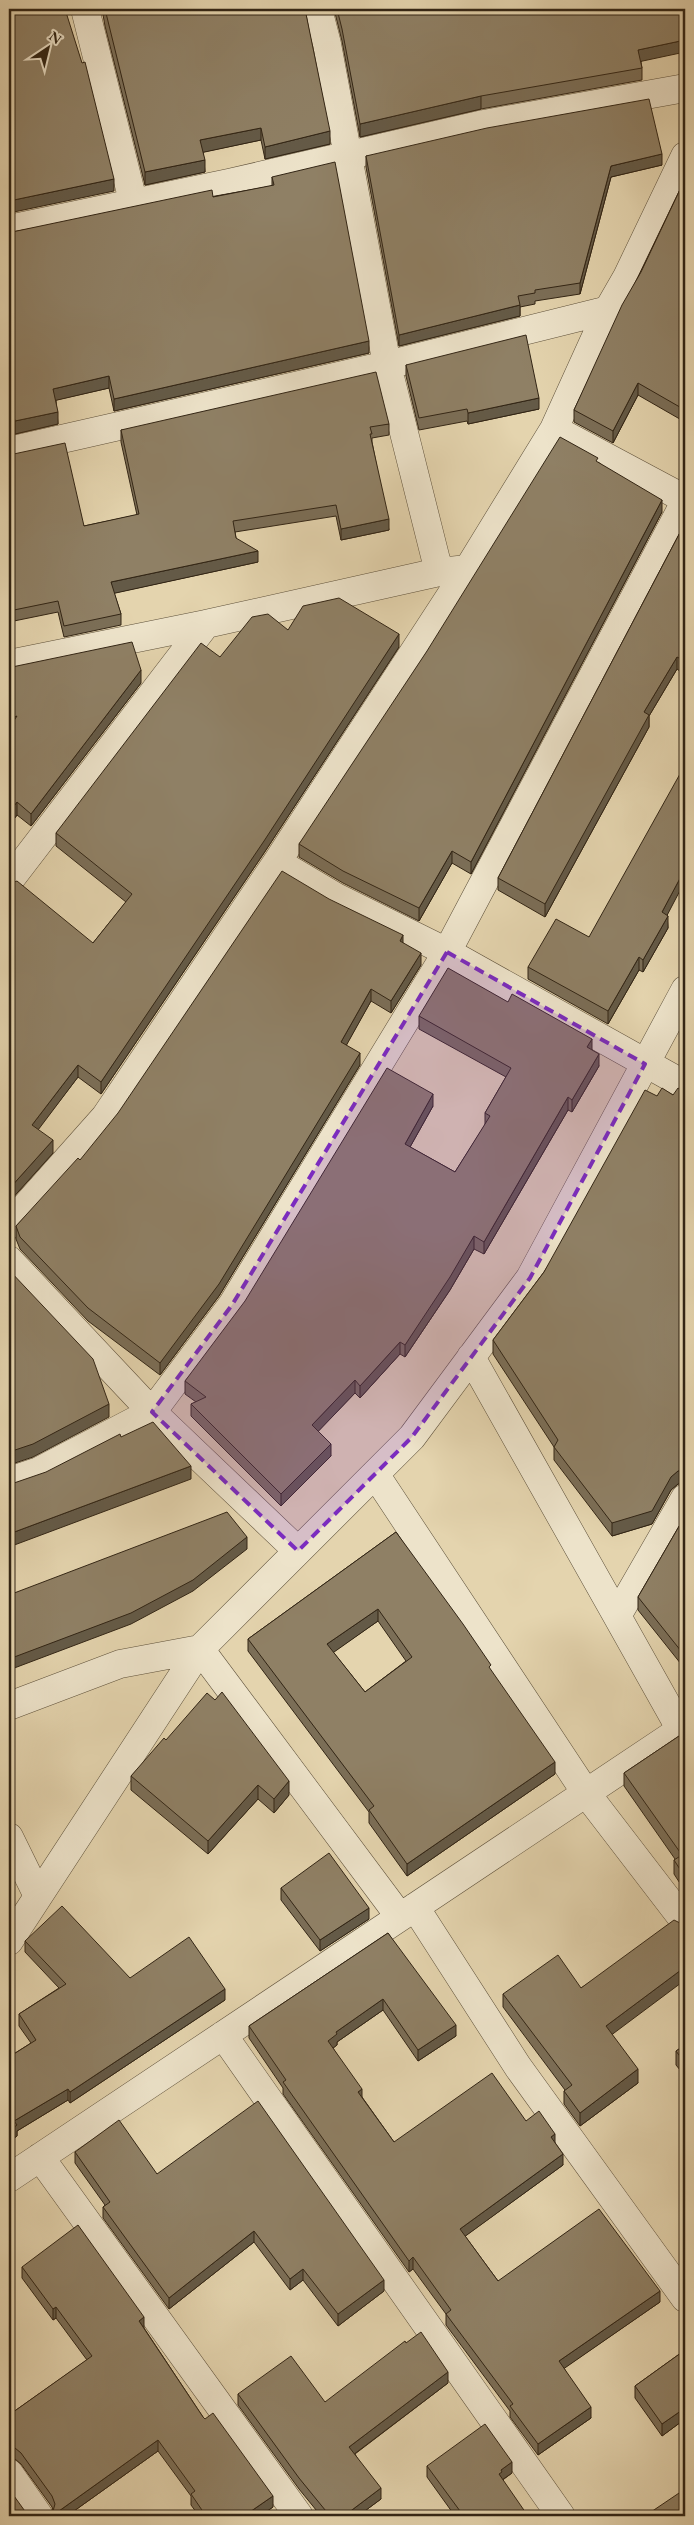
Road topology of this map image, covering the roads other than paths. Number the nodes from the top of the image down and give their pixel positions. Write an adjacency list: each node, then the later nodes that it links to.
1 (85, 9): 6 (street)
2 (318, 9): 4 (street)
3 (685, 88): 4 (street)
4 (349, 155): 6 (street); 9 (street)
5 (685, 156): 8 (street)
6 (133, 201): 7 (street)
7 (9, 228)
8 (608, 310): 9 (street); 10 (street)
9 (387, 365): 11 (street); 14 (street)
10 (554, 429): 12 (street); 13 (street)
11 (9, 451)
12 (685, 501): 19 (street)
13 (468, 569): 14 (street); 17 (street)
14 (439, 572): 15 (street)
15 (206, 624): 16 (street); 18 (street)
16 (9, 664)
17 (277, 862): 19 (street); 23 (street)
18 (9, 881)
19 (447, 952): 21 (street); 26 (street)
20 (685, 990): 21 (street)
21 (646, 1064): 22 (street); 25 (street)
22 (685, 1085)
23 (9, 1225)
24 (9, 1260): 26 (street)
25 (471, 1357): 27 (street); 31 (street)
26 (152, 1412): 28 (street); 30 (street)
27 (375, 1474): 30 (street); 35 (street)
28 (9, 1481)
29 (685, 1498): 31 (street)
30 (298, 1551): 32 (street)
31 (617, 1616): 34 (street)
32 (200, 1649): 33 (street); 37 (street); 38 (street)
33 (9, 1706)
34 (683, 1728): 35 (street)
35 (586, 1793): 38 (street); 39 (street)
36 (9, 1837): 37 (street)
37 (38, 1896): 40 (street)
38 (407, 1912): 41 (street); 44 (street)
39 (685, 1922)
40 (9, 1941)
41 (223, 2035): 42 (street); 48 (street)
42 (40, 2157): 43 (street); 47 (street)
43 (9, 2178)
44 (685, 2298)
45 (9, 2473): 46 (street)
46 (39, 2516)
47 (299, 2516)
48 (561, 2516)

